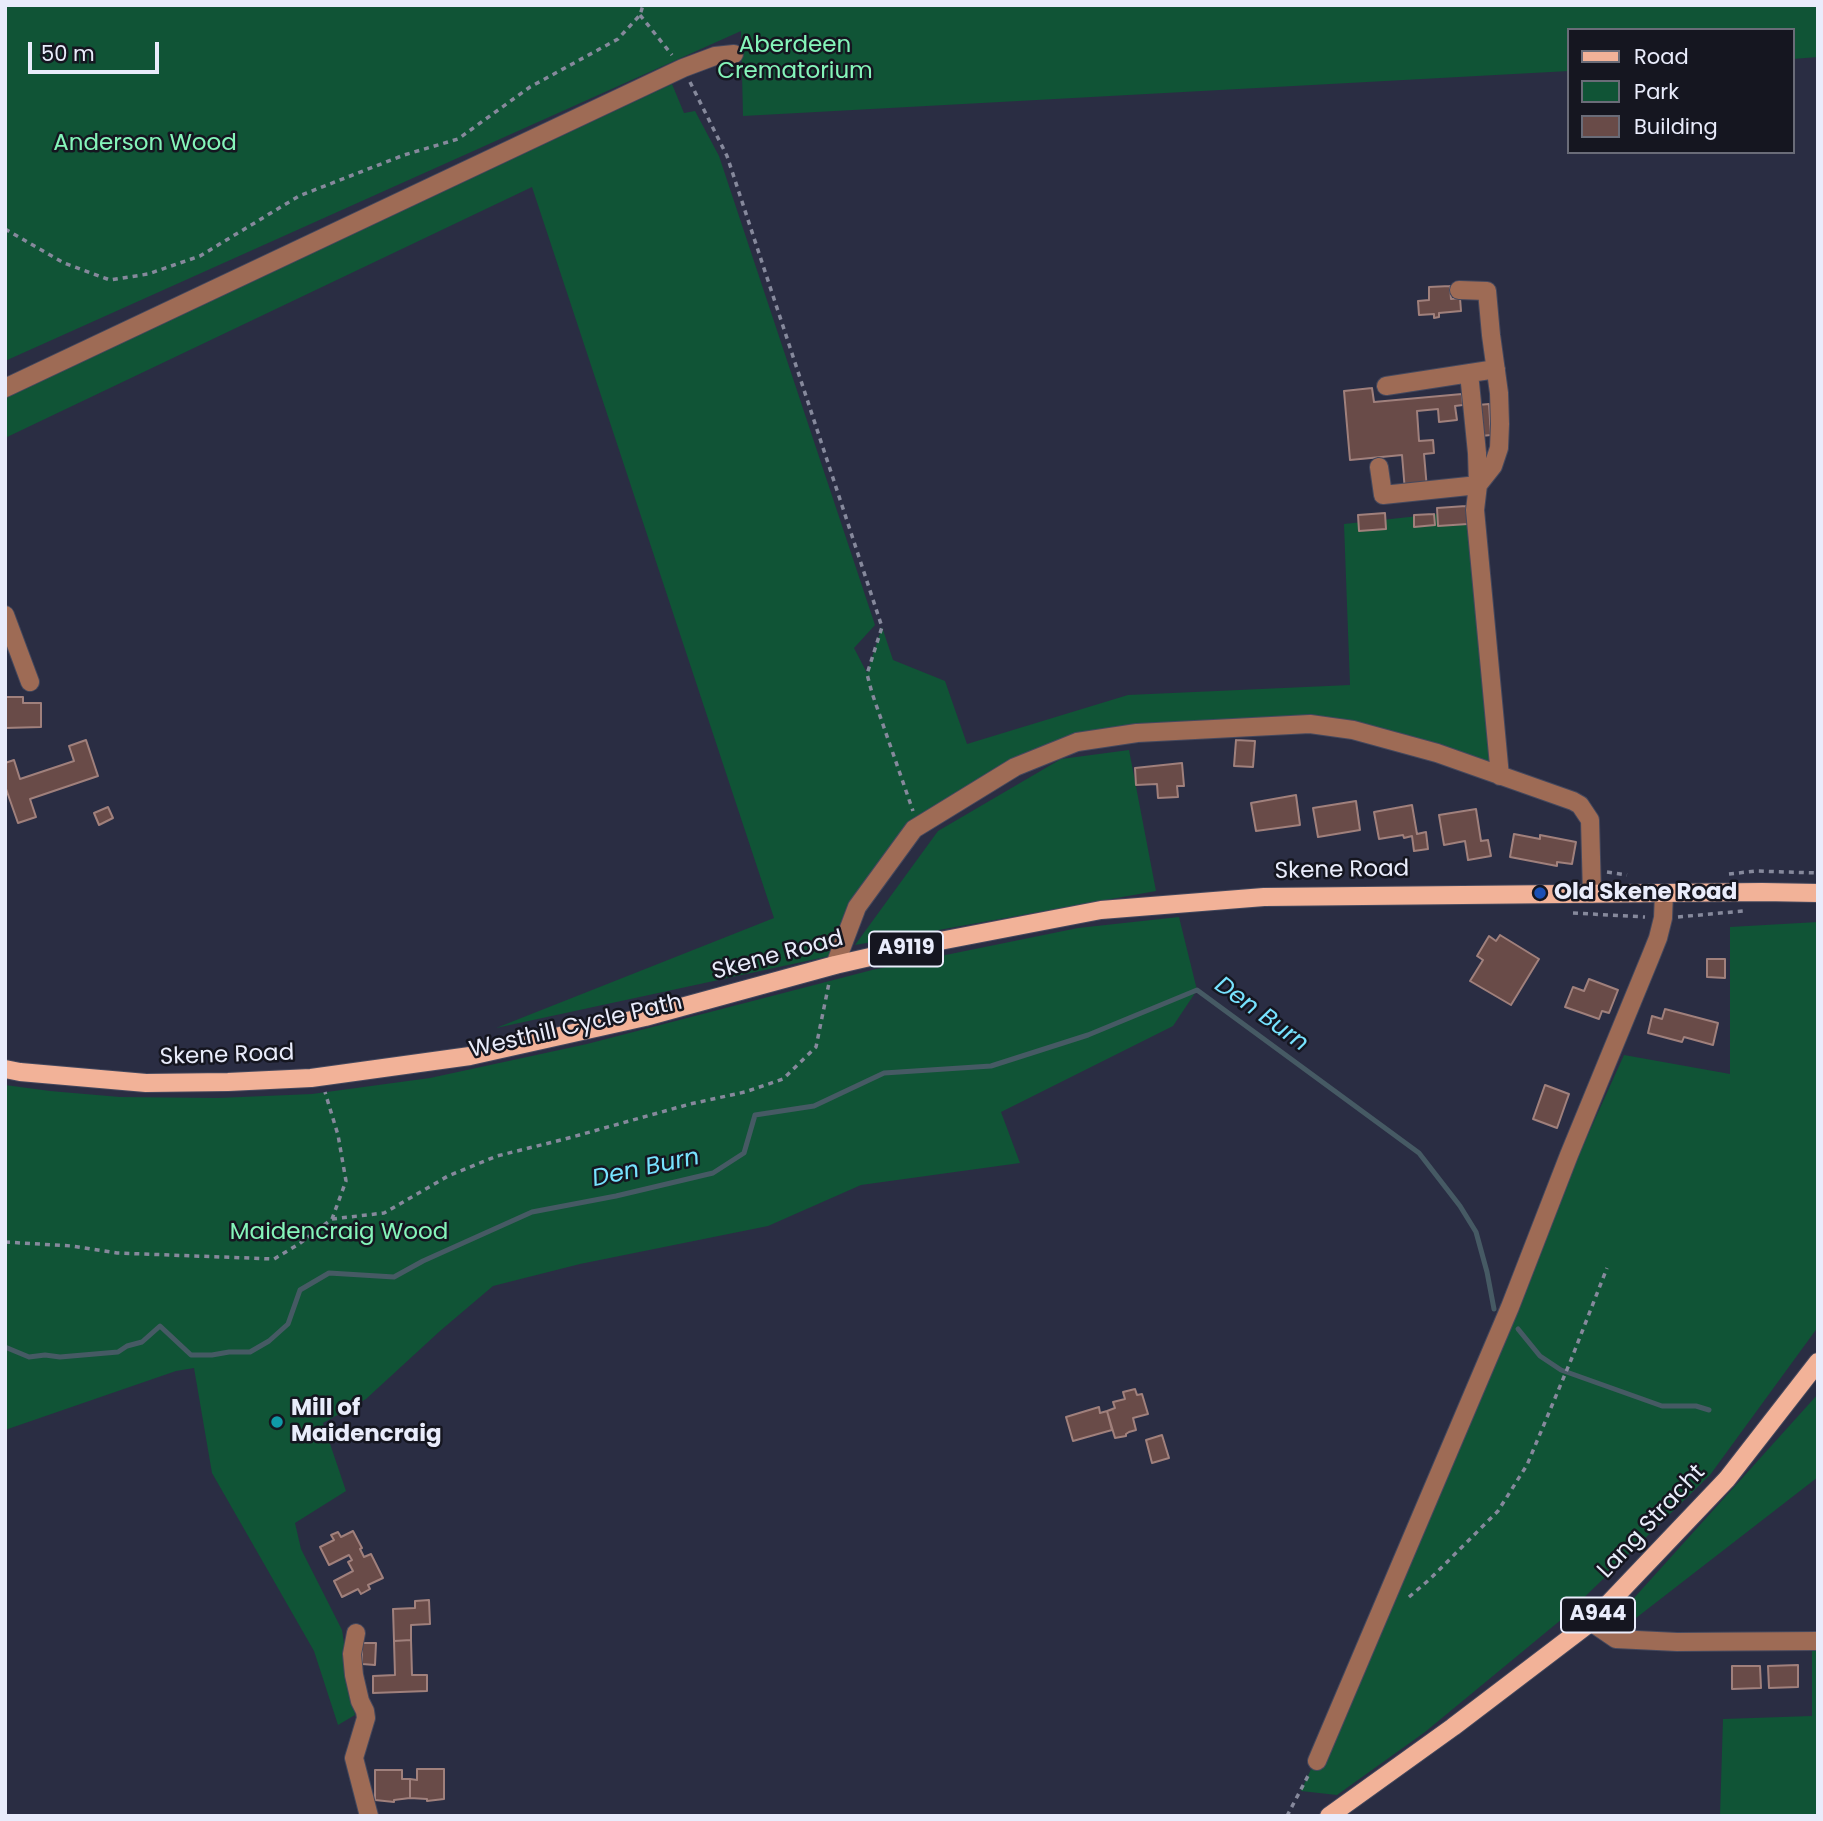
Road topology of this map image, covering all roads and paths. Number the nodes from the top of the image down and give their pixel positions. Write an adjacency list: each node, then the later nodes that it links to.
1 (643, 5): 2 (path)
2 (640, 15): 4 (path); 5 (path)
3 (734, 54): 4 (street)
4 (683, 68): 10 (street); 16 (path)
5 (5, 229)
6 (1459, 290): 7 (street)
7 (1496, 369): 8 (street); 12 (street)
8 (1469, 373): 9 (street); 12 (street)
9 (1385, 386)
10 (5, 387)
11 (1379, 467): 12 (street)
12 (1478, 485): 15 (street)
13 (5, 615): 14 (street)
14 (30, 682)
15 (1500, 776): 16 (street); 18 (street)
16 (919, 826): 23 (street)
17 (1664, 892): 18 (main road, Skene Road / A9119); 19 (main road, Skene Road / A9119); 22 (street)
18 (1592, 894): 23 (main road, Skene Road / A9119)
19 (1818, 894)
20 (1748, 911): 22 (path)
21 (1567, 912): 22 (path)
22 (1663, 918): 35 (street)
23 (832, 974): 24 (path); 25 (main road, Skene Road / A9119); 27 (path)
24 (817, 985)
25 (5, 1069)
26 (325, 1092): 27 (path)
27 (332, 1219): 28 (path)
28 (5, 1242)
29 (1607, 1268): 31 (path)
30 (1818, 1362): 32 (main road, Lang Stracht / A944)
31 (1409, 1597)
32 (1591, 1622): 34 (street); 38 (main road, Lang Stracht / A944)
33 (356, 1633): 36 (street)
34 (1818, 1642)
35 (1317, 1760): 37 (path)
36 (369, 1816)
37 (1287, 1816)
38 (1329, 1816)

